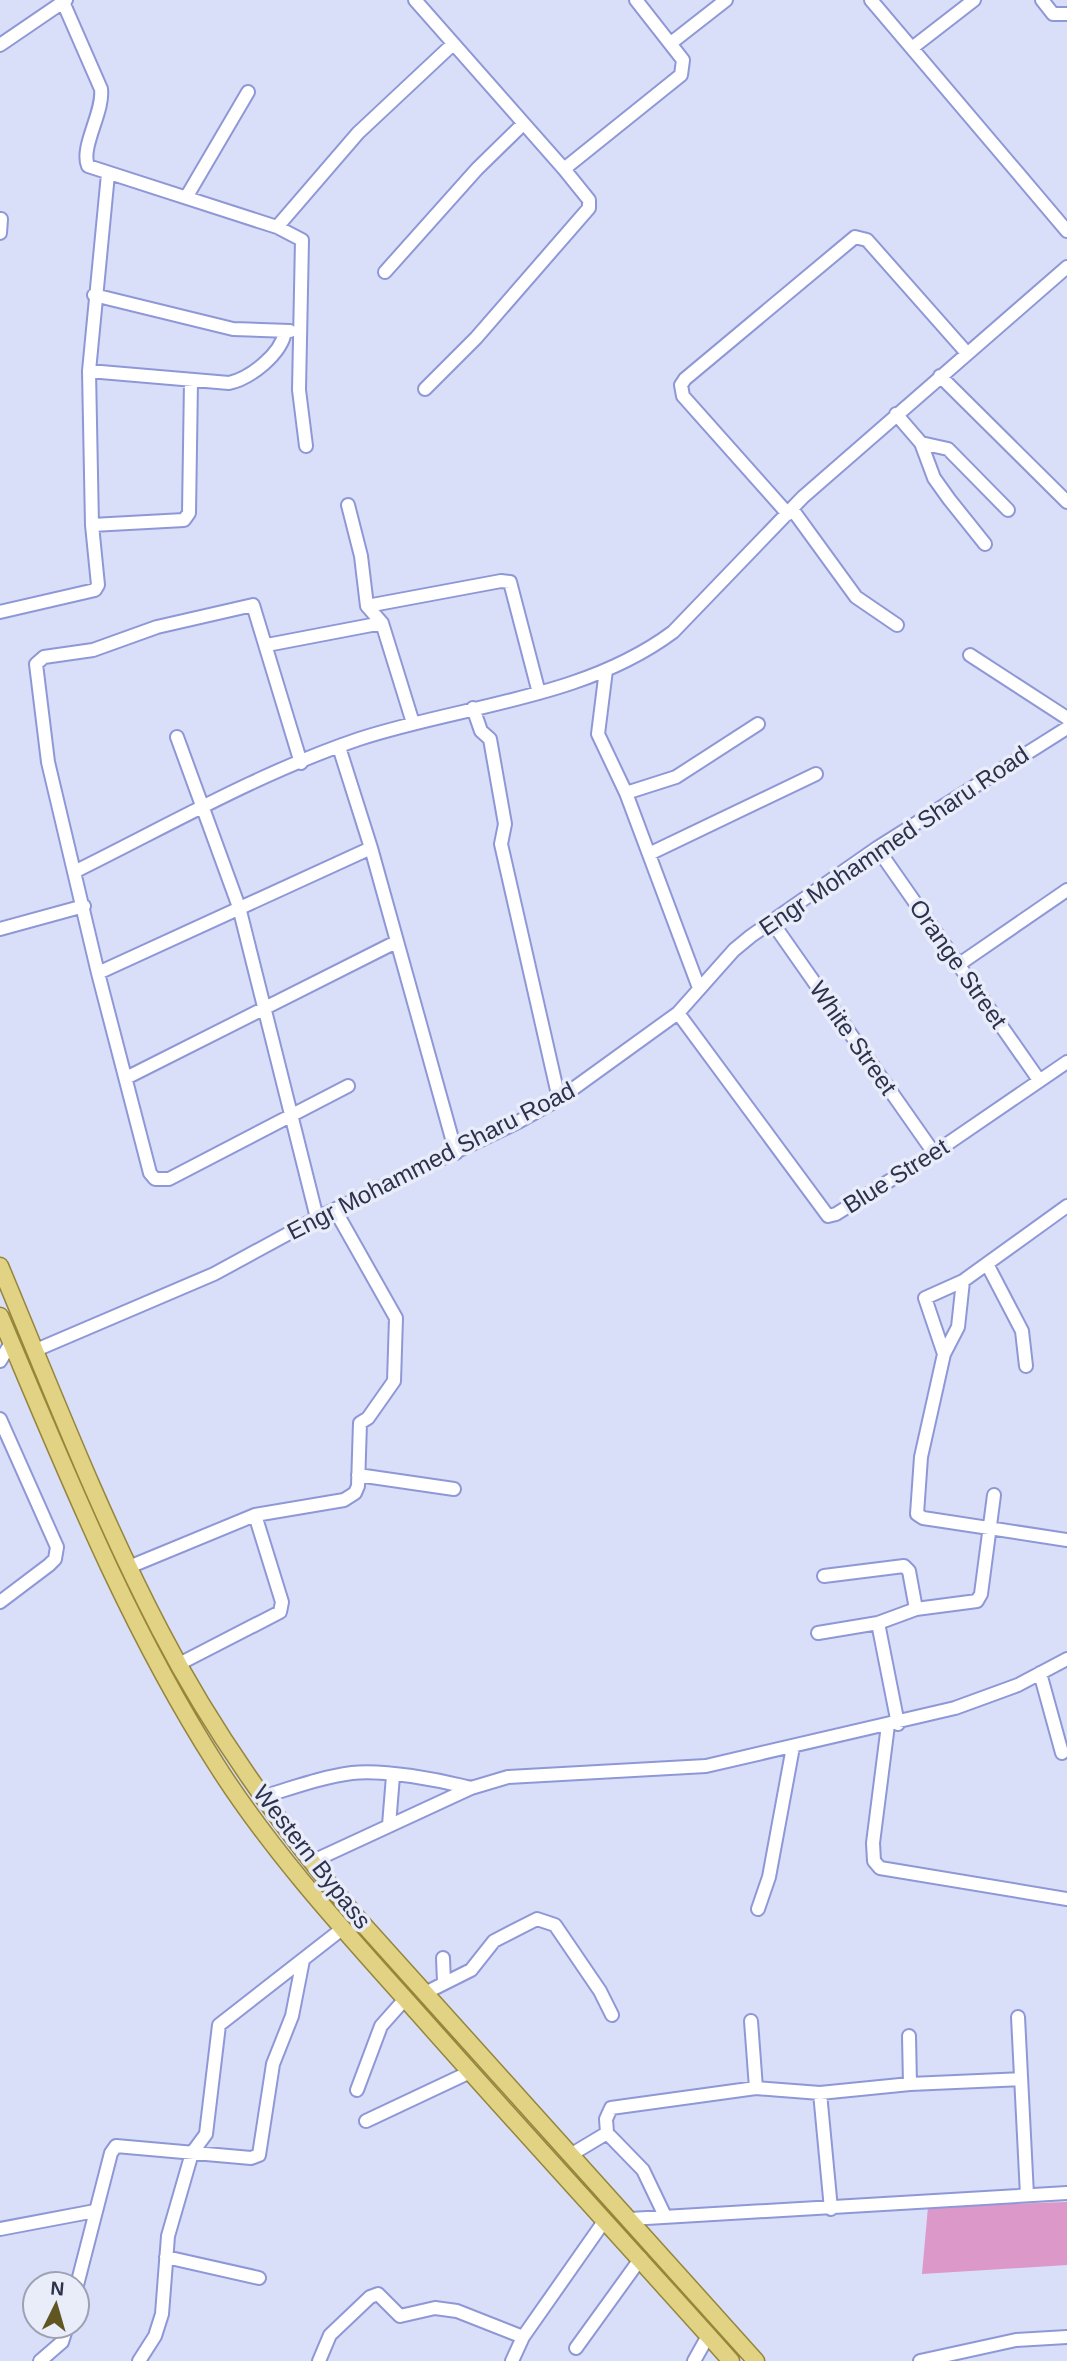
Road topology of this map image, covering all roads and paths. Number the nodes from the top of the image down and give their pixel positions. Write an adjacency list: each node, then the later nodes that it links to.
1 (415, 0): 10 (street)
2 (636, 0): 9 (street)
3 (726, 0): 9 (street)
4 (871, 0): 12 (street)
5 (974, 0): 12 (street)
6 (1042, 0): 8 (street)
7 (64, 1): 11 (street); 16 (street)
8 (1067, 14)
9 (671, 43): 15 (street)
10 (453, 44): 14 (street); 19 (street)
11 (0, 45)
12 (912, 48): 20 (street)
13 (248, 92): 17 (street)
14 (522, 125): 15 (street); 23 (street)
15 (564, 169): 31 (street)
16 (108, 174): 17 (street); 24 (street)
17 (187, 196): 19 (street)
18 (1, 219): 21 (street)
19 (277, 227): 25 (street)
20 (1067, 230)
21 (0, 233)
22 (1067, 267): 27 (street)
23 (385, 272)
24 (94, 295): 26 (street); 28 (street)
25 (301, 330): 26 (street); 34 (street)
26 (285, 331): 30 (street)
27 (966, 352): 29 (street); 38 (street)
28 (89, 371): 30 (street); 39 (street)
29 (940, 376): 32 (street); 35 (street)
30 (191, 381): 39 (street)
31 (425, 389)
32 (897, 414): 33 (street); 38 (street)
33 (921, 443): 37 (street); 40 (street)
34 (306, 446)
35 (1067, 502)
36 (348, 505): 41 (street)
37 (1008, 510)
38 (790, 511): 44 (street); 47 (street)
39 (92, 525): 42 (street)
40 (985, 544)
41 (367, 606): 43 (street); 48 (street)
42 (0, 612)
43 (382, 623): 45 (street); 51 (street)
44 (897, 625)
45 (267, 645): 56 (street); 63 (street)
46 (970, 655): 50 (street)
47 (606, 670): 48 (street); 58 (street)
48 (539, 693): 49 (street)
49 (473, 708): 51 (street); 79 (street)
50 (1067, 718)
51 (413, 723): 55 (street)
52 (758, 724): 58 (street)
53 (1067, 728): 61 (street, Engr Mohammed Sharu Road)
54 (177, 737): 59 (street)
55 (339, 747): 56 (street); 60 (street)
56 (301, 763): 59 (street)
57 (816, 774): 62 (street)
58 (626, 793): 62 (street)
59 (203, 808): 63 (street); 66 (street)
60 (372, 848): 66 (street); 69 (street)
61 (877, 848): 67 (street, Engr Mohammed Sharu Road); 70 (street, Orange Street)
62 (649, 854): 72 (street)
63 (76, 871): 65 (street)
64 (1067, 890): 70 (street)
65 (84, 906): 68 (street); 71 (street)
66 (239, 907): 71 (street); 73 (street)
67 (772, 922): 72 (street, Engr Mohammed Sharu Road); 82 (street, White Street)
68 (0, 929)
69 (396, 942): 73 (street); 81 (street)
70 (958, 965): 77 (street, Orange Street)
71 (98, 973): 76 (street)
72 (699, 988): 74 (street, Engr Mohammed Sharu Road)
73 (263, 1007): 76 (street); 80 (street)
74 (678, 1013): 79 (street, Engr Mohammed Sharu Road); 82 (street, Blue Street)
75 (1067, 1062): 77 (street, Blue Street)
76 (125, 1079): 80 (street)
77 (1039, 1080): 82 (street, Blue Street)
78 (348, 1086): 80 (street)
79 (559, 1099): 81 (street, Engr Mohammed Sharu Road)
80 (289, 1115): 85 (street)
81 (456, 1153): 84 (street, Engr Mohammed Sharu Road)
82 (934, 1153)
83 (1067, 1206): 86 (street)
84 (335, 1210): 85 (street, Engr Mohammed Sharu Road); 96 (street)
85 (317, 1218): 91 (street, Engr Mohammed Sharu Road)
86 (987, 1264): 88 (street); 94 (street)
87 (0, 1266): 91 (main road, Western Bypass)
88 (963, 1281): 92 (street); 92 (street)
89 (0, 1316): 90 (main road, Western Bypass)
90 (11, 1343): 93 (street); 122 (main road, Western Bypass)
91 (36, 1350): 102 (main road, Western Bypass)
92 (944, 1354): 100 (street)
93 (0, 1361)
94 (1026, 1366)
95 (0, 1419): 104 (street)
96 (358, 1475): 97 (street); 99 (street)
97 (454, 1489)
98 (994, 1495): 100 (street)
99 (255, 1515): 102 (street); 109 (street)
100 (990, 1527): 101 (street); 105 (street)
101 (1067, 1540)
102 (129, 1567): 109 (main road, Western Bypass)
103 (824, 1576): 105 (street)
104 (0, 1602)
105 (916, 1609): 106 (street)
106 (878, 1623): 107 (street); 111 (street)
107 (818, 1633)
108 (1067, 1659): 110 (street)
109 (179, 1664): 117 (main road, Western Bypass)
110 (1040, 1673): 111 (street); 112 (street)
111 (893, 1724): 113 (street); 120 (street)
112 (1061, 1725): 114 (street)
113 (793, 1747): 116 (street); 121 (street)
114 (1063, 1747)
115 (393, 1776): 116 (street); 117 (street); 118 (street)
116 (471, 1787): 118 (street)
117 (262, 1797): 119 (main road, Western Bypass)
118 (389, 1825): 119 (street)
119 (311, 1862): 126 (main road, Western Bypass)
120 (1067, 1899)
121 (758, 1909)
122 (342, 1929): 124 (street); 127 (main road, Western Bypass)
123 (443, 1958): 125 (street)
124 (303, 1960): 142 (street); 142 (street)
125 (444, 1982): 126 (street); 128 (street)
126 (425, 1993): 133 (main road, Western Bypass)
127 (405, 1999): 132 (main road, Western Bypass); 137 (street)
128 (612, 2015)
129 (1018, 2017): 134 (street)
130 (751, 2021): 136 (street)
131 (909, 2036): 135 (street)
132 (470, 2072): 138 (main road, Western Bypass); 140 (street)
133 (502, 2079): 138 (main road); 143 (main road, Western Bypass)
134 (1021, 2079): 135 (street); 145 (street)
135 (910, 2084): 139 (street)
136 (756, 2088): 139 (street); 141 (street)
137 (357, 2090)
138 (488, 2091): 150 (main road, Western Bypass)
139 (820, 2093): 146 (street)
140 (366, 2121)
141 (607, 2133): 143 (street); 148 (street)
142 (192, 2153): 147 (street); 152 (street)
143 (572, 2154): 149 (main road, Western Bypass)
144 (1067, 2193): 145 (street)
145 (1027, 2195): 146 (street)
146 (831, 2209): 148 (street)
147 (95, 2211): 151 (street); 154 (street)
148 (665, 2216): 149 (street)
149 (630, 2219): 167 (main road, Western Bypass)
150 (605, 2220): 153 (main road, Western Bypass); 157 (street)
151 (0, 2229)
152 (166, 2257): 155 (street); 162 (street)
153 (641, 2258): 156 (main road, Western Bypass); 160 (street)
154 (81, 2270)
155 (258, 2278)
156 (708, 2336): 165 (street); 166 (main road, Western Bypass)
157 (523, 2337): 163 (street); 164 (street)
158 (1067, 2337): 168 (street)
159 (63, 2340): 161 (street)
160 (576, 2348)
161 (40, 2361)
162 (139, 2361)
163 (319, 2361)
164 (513, 2361)
165 (694, 2361)
166 (731, 2361)
167 (756, 2361)
168 (920, 2361)

